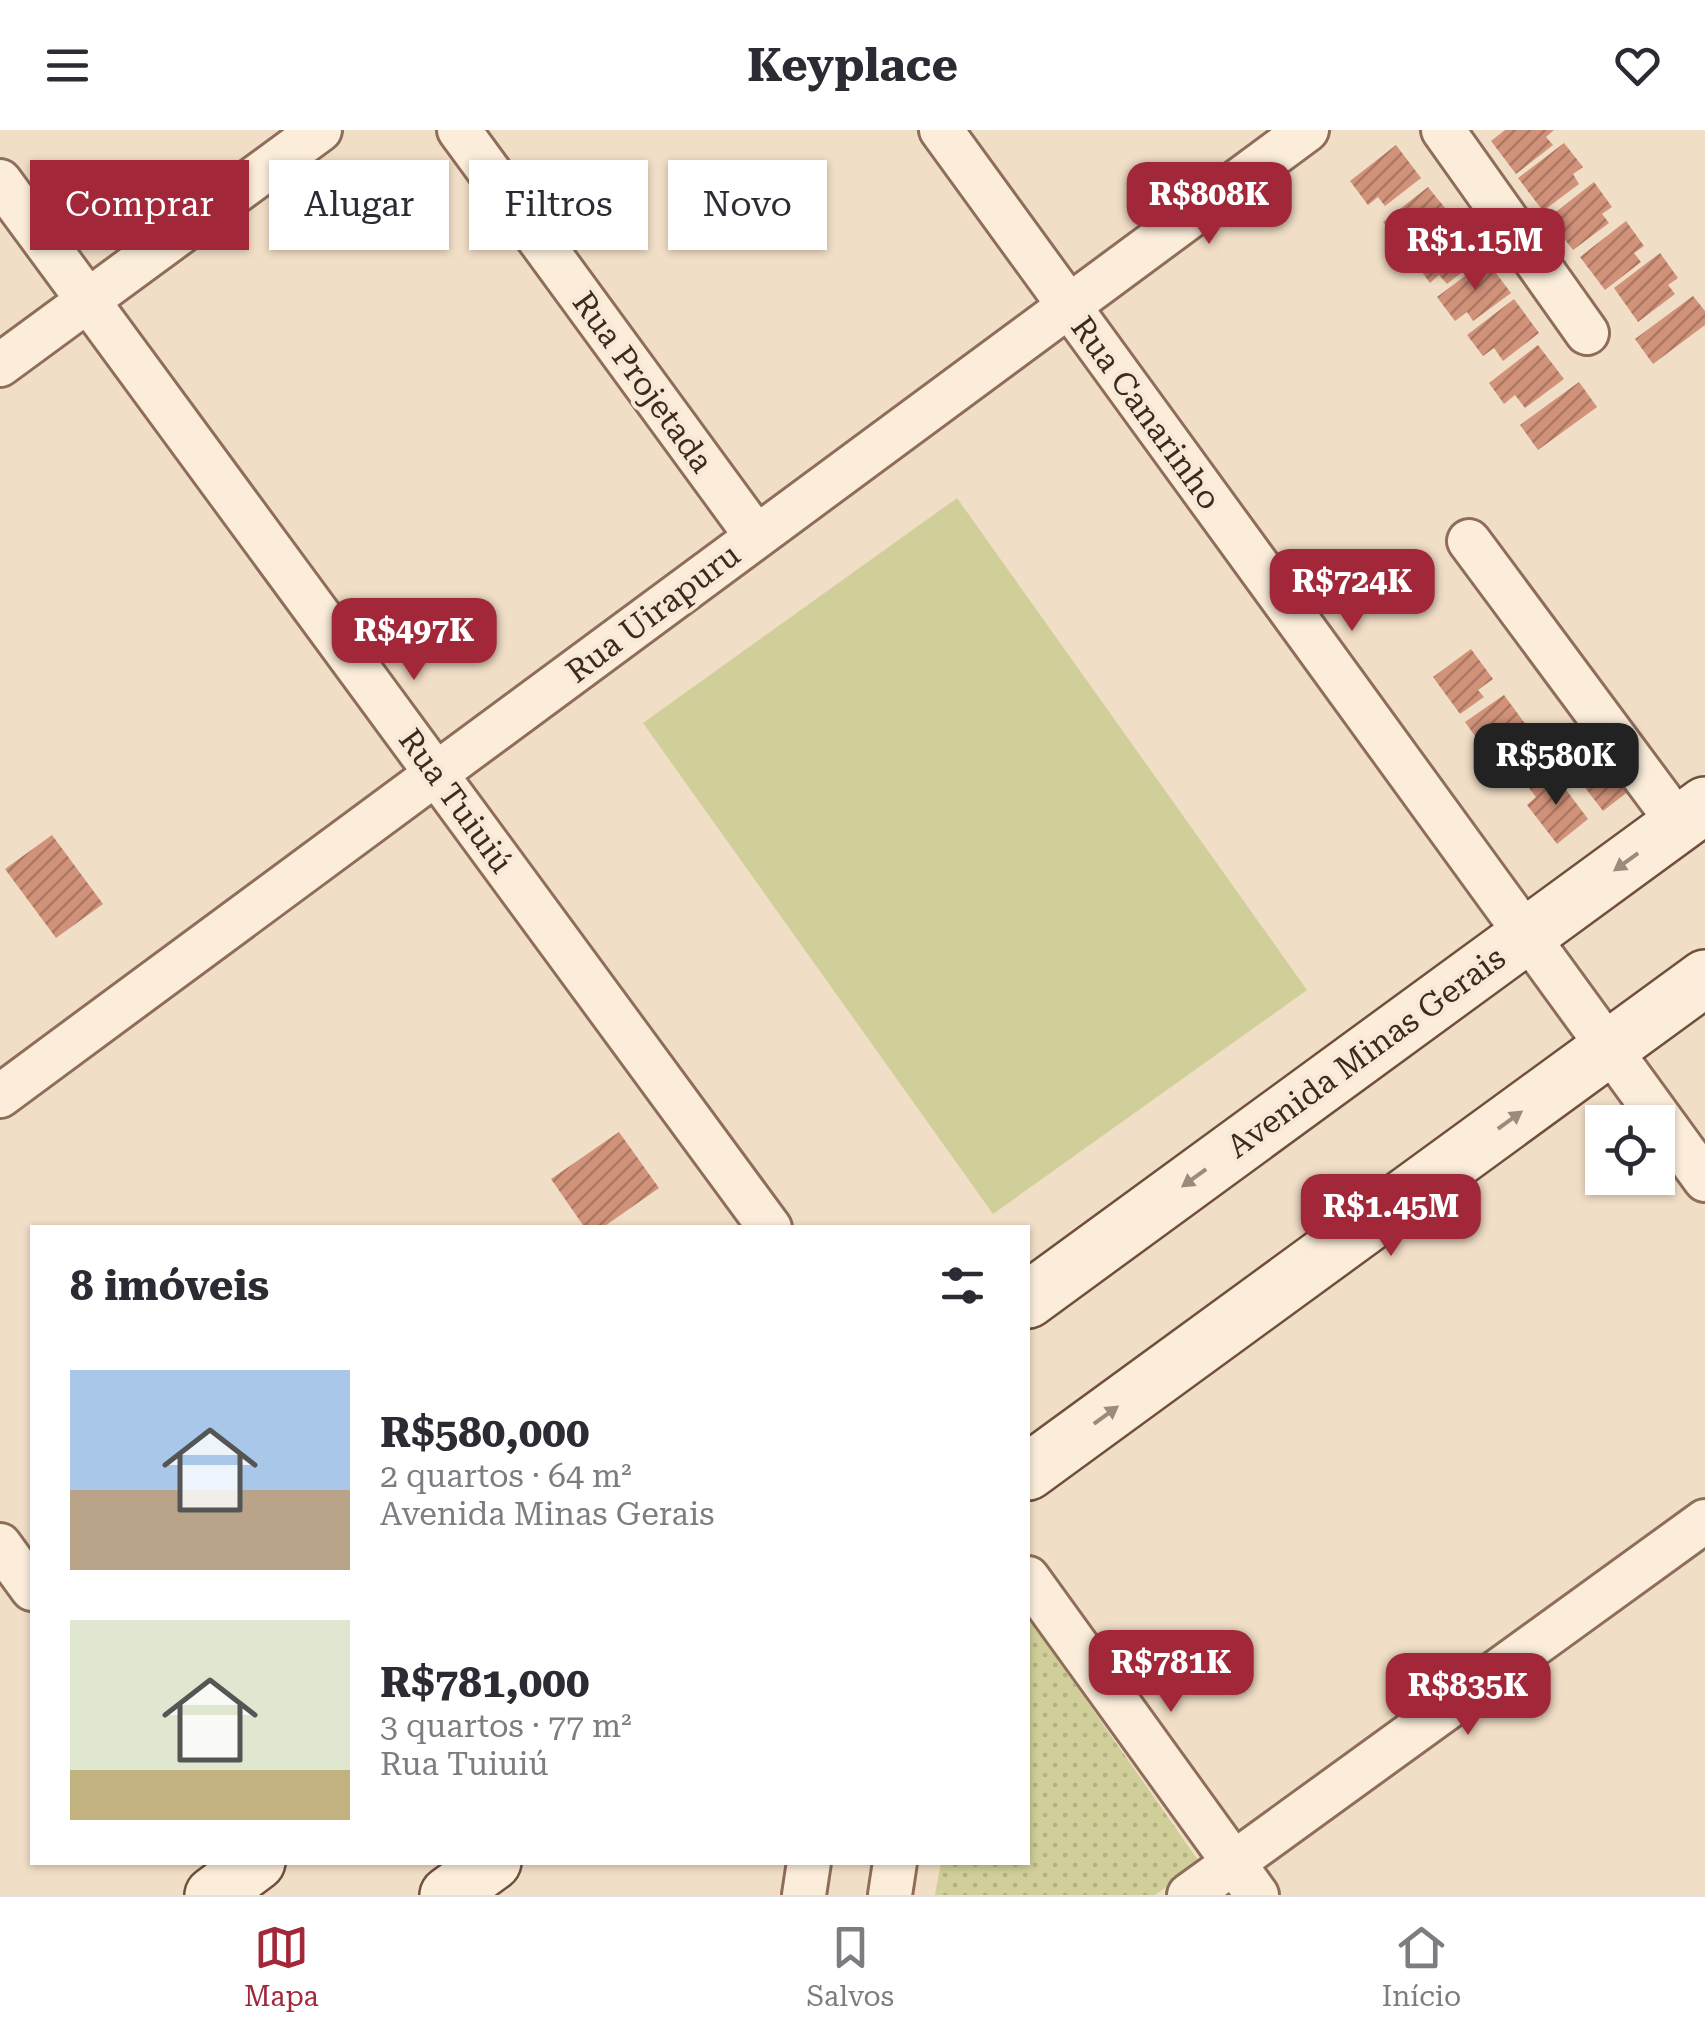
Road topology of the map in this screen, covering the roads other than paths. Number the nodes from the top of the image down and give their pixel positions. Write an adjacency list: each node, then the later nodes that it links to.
1 (320, 130): 7 (street)
2 (459, 130): 11 (street, Rua Projetada)
3 (941, 130): 8 (street, Rua Canarinho)
4 (1307, 130): 8 (street, Rua Uirapuru)
5 (1443, 130): 9 (street)
6 (0, 181): 7 (street, Rua Tuiuiú)
7 (88, 300): 10 (street); 13 (street, Rua Tuiuiú)
8 (1068, 305): 11 (street, Rua Uirapuru); 15 (street, Rua Canarinho)
9 (1587, 333)
10 (0, 365)
11 (756, 536): 13 (street, Rua Uirapuru)
12 (1469, 541): 14 (street)
13 (437, 775): 18 (street, Rua Uirapuru); 20 (street, Rua Tuiuiú)
14 (1692, 815): 15 (street, Avenida Minas Gerais, one-way to 15)
15 (1526, 935): 17 (street, Rua Canarinho); 21 (street, Avenida Minas Gerais, one-way to 21)
16 (1705, 978): 17 (street)
17 (1609, 1048): 19 (street, Rua Canarinho); 22 (street, one-way to 17)
18 (0, 1096)
19 (1705, 1180)
20 (768, 1225)
21 (1030, 1299)
22 (1030, 1471)
23 (1705, 1521): 30 (street)
24 (0, 1544): 26 (street)
25 (1030, 1581): 30 (street)
26 (30, 1586)
27 (489, 1865): 31 (street)
28 (809, 1865): 32 (street)
29 (895, 1865): 33 (street)
30 (1245, 1879): 34 (street)
31 (448, 1895)
32 (804, 1895)
33 (890, 1895)
34 (1189, 1895)

